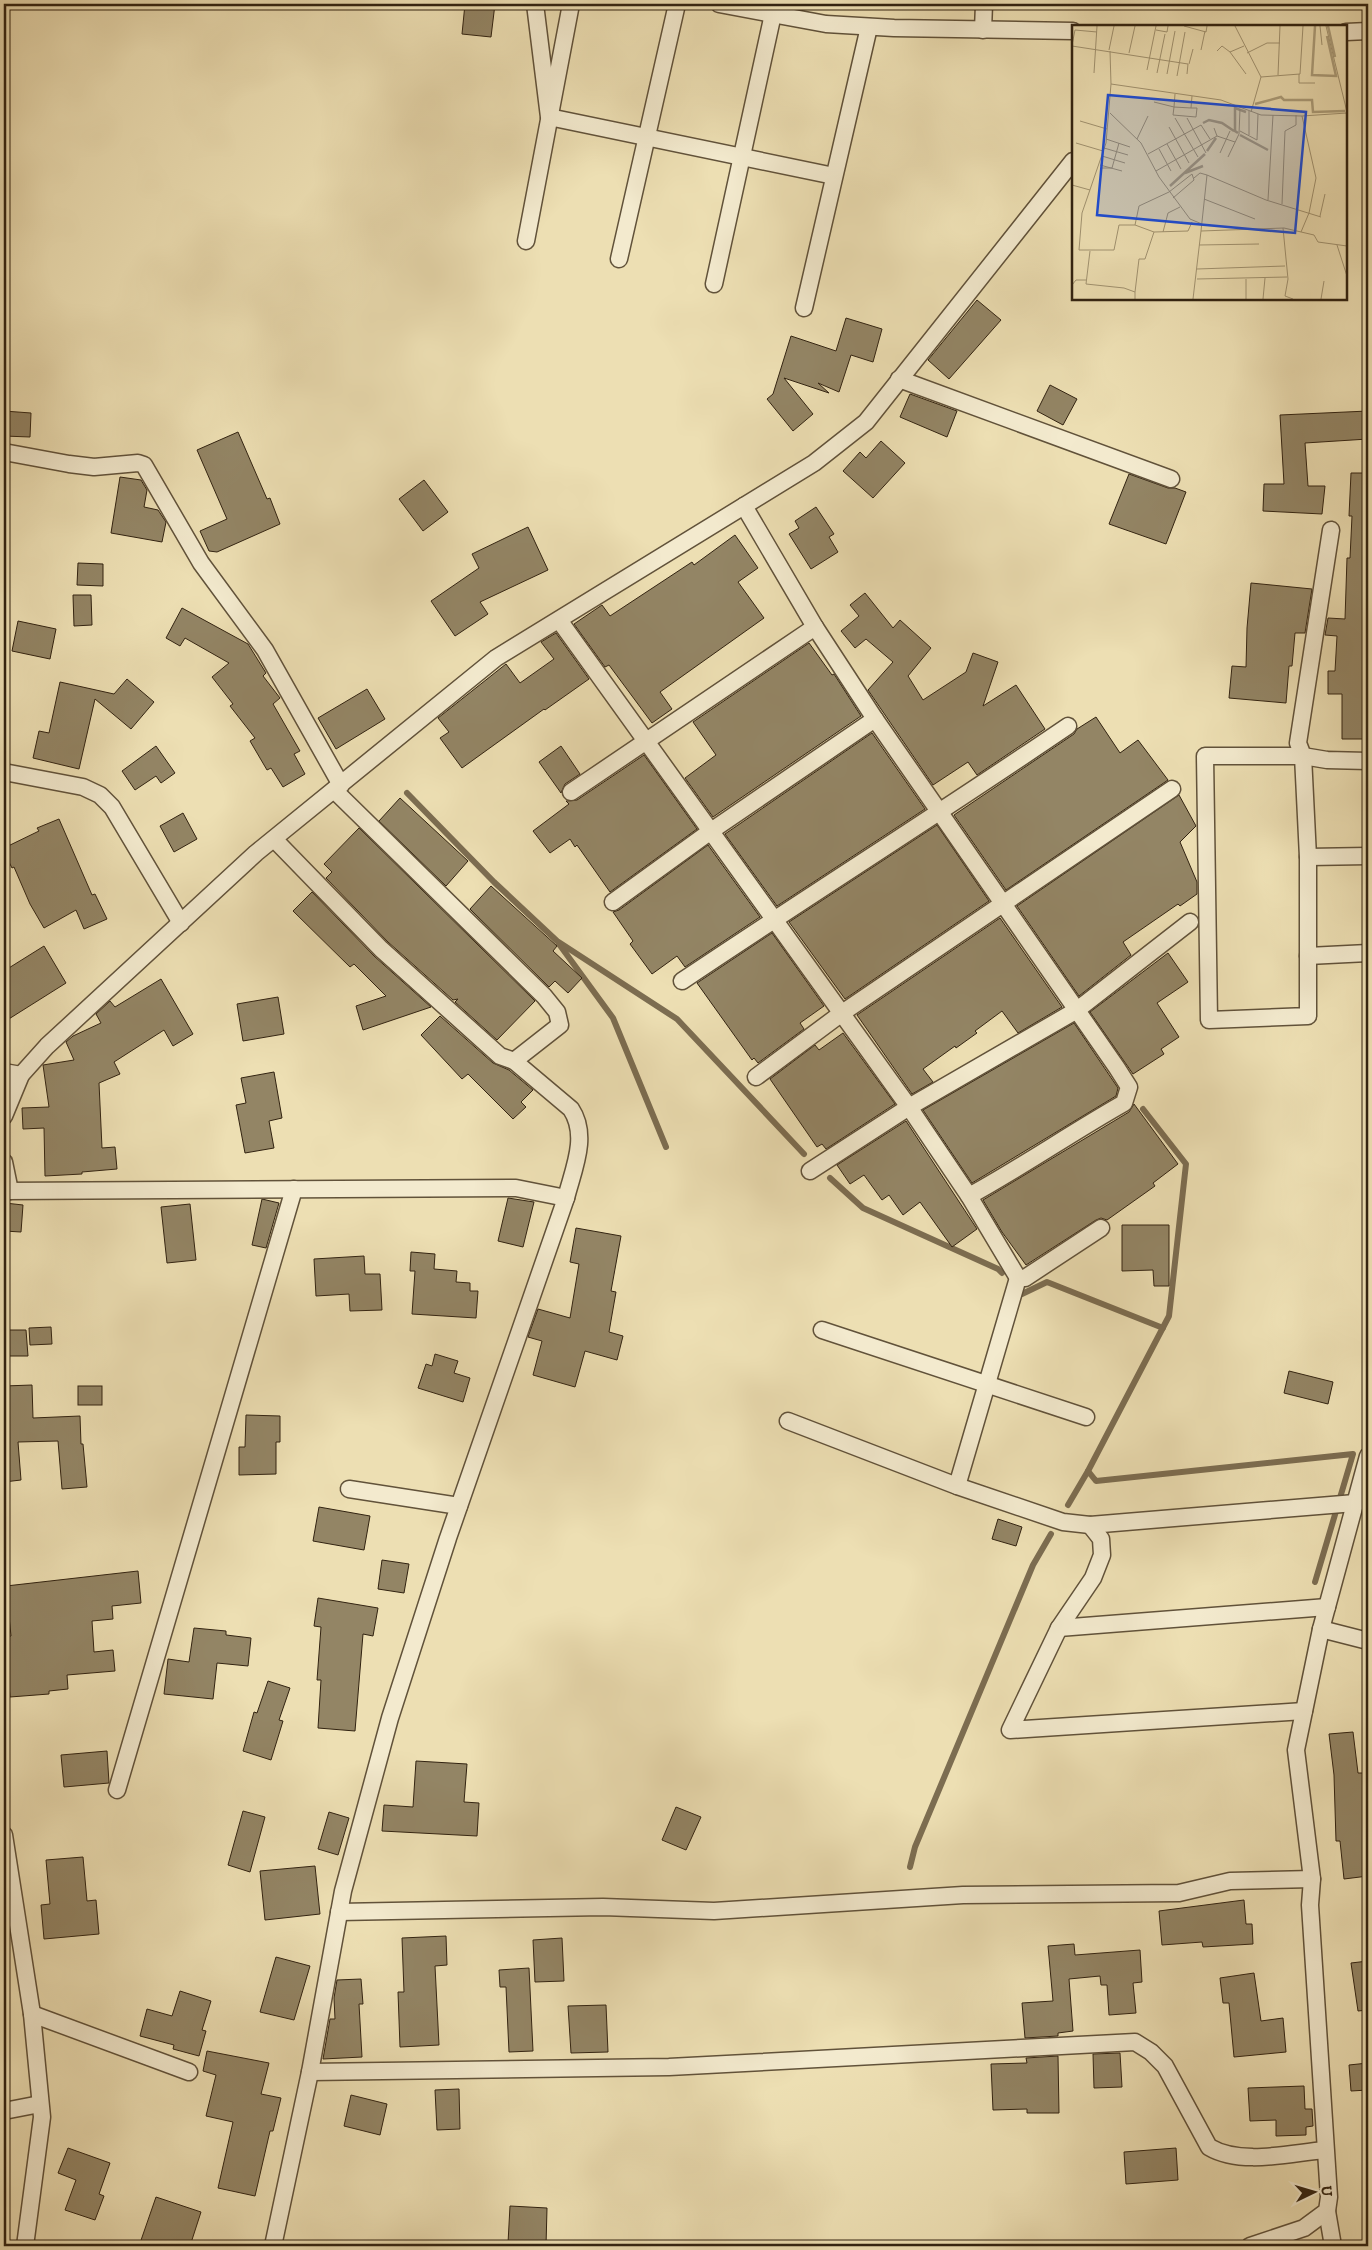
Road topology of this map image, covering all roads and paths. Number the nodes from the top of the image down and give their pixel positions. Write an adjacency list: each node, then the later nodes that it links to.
1 (536, 4): 13 (street)
2 (571, 4): 13 (street)
3 (678, 4): 14 (street)
4 (719, 4): 6 (street)
5 (984, 4): 9 (street)
6 (738, 5): 7 (street)
7 (773, 14): 8 (street); 15 (street)
8 (869, 27): 9 (street); 17 (street)
9 (983, 30): 10 (street)
10 (1072, 31)
11 (1347, 32): 12 (street)
12 (1368, 32)
13 (549, 117): 14 (street); 18 (street)
14 (646, 137): 15 (street); 19 (street)
15 (742, 157): 17 (street); 20 (street)
16 (1072, 162): 22 (street)
17 (834, 176): 21 (street)
18 (526, 241)
19 (620, 259)
20 (714, 284)
21 (804, 308)
22 (899, 379): 24 (street); 25 (street)
23 (4, 452): 35 (street)
24 (1171, 479)
25 (744, 506): 27 (street); 28 (street)
26 (1331, 530): 32 (street)
27 (559, 620): 31 (street); 35 (street)
28 (815, 627): 29 (street); 31 (street)
29 (876, 719): 38 (street); 39 (street)
30 (1068, 726): 38 (street)
31 (646, 741): 37 (street); 39 (street)
32 (1303, 756): 33 (street); 42 (street); 49 (street)
33 (1368, 761)
34 (4, 772): 47 (street)
35 (337, 788): 40 (street); 53 (street)
36 (1172, 789): 44 (street)
37 (571, 792)
38 (940, 813): 44 (street); 45 (street)
39 (711, 831): 43 (street); 45 (street)
40 (274, 839): 47 (street); 53 (street)
41 (1368, 856): 42 (street)
42 (1308, 857): 49 (street)
43 (612, 902)
44 (1003, 903): 51 (street); 52 (street)
45 (774, 919): 50 (street); 52 (street)
46 (1190, 922): 51 (street)
47 (181, 923): 55 (street)
48 (1368, 953): 49 (street)
49 (1308, 956)
50 (682, 982)
51 (1077, 1010): 57 (street); 63 (street)
52 (842, 1013): 56 (street); 57 (street)
53 (514, 1061): 64 (street)
54 (4, 1072): 55 (street)
55 (21, 1075): 58 (street)
56 (756, 1076)
57 (909, 1107): 60 (street); 63 (street)
58 (4, 1116)
59 (4, 1162): 62 (street)
60 (810, 1171)
61 (294, 1189): 62 (street); 64 (street); 82 (street)
62 (7, 1191)
63 (969, 1196): 66 (street)
64 (566, 1198): 75 (street)
65 (1101, 1228): 66 (street)
66 (1018, 1278): 68 (street)
67 (822, 1330): 68 (street)
68 (988, 1384): 69 (street); 72 (street)
69 (1086, 1417)
70 (788, 1421): 72 (street)
71 (1368, 1456): 74 (street)
72 (957, 1486): 76 (street)
73 (349, 1489): 75 (street)
74 (1355, 1503): 76 (street); 77 (street)
75 (459, 1506): 85 (street)
76 (1090, 1525): 78 (street)
77 (1327, 1607): 78 (street); 79 (street)
78 (1059, 1628): 81 (street)
79 (1321, 1629): 80 (street); 81 (street)
80 (1368, 1641)
81 (1304, 1711): 84 (street)
82 (117, 1790)
83 (4, 1835): 86 (street)
84 (1312, 1879): 85 (street); 91 (street)
85 (339, 1912): 88 (street)
86 (32, 2014): 87 (street); 89 (street)
87 (189, 2072)
88 (310, 2072): 91 (street); 94 (street)
89 (40, 2104): 90 (street); 93 (street)
90 (4, 2111)
91 (1325, 2150): 92 (street)
92 (1327, 2211): 95 (street); 96 (street)
93 (25, 2246)
94 (272, 2246)
95 (1250, 2246)
96 (1333, 2246)

